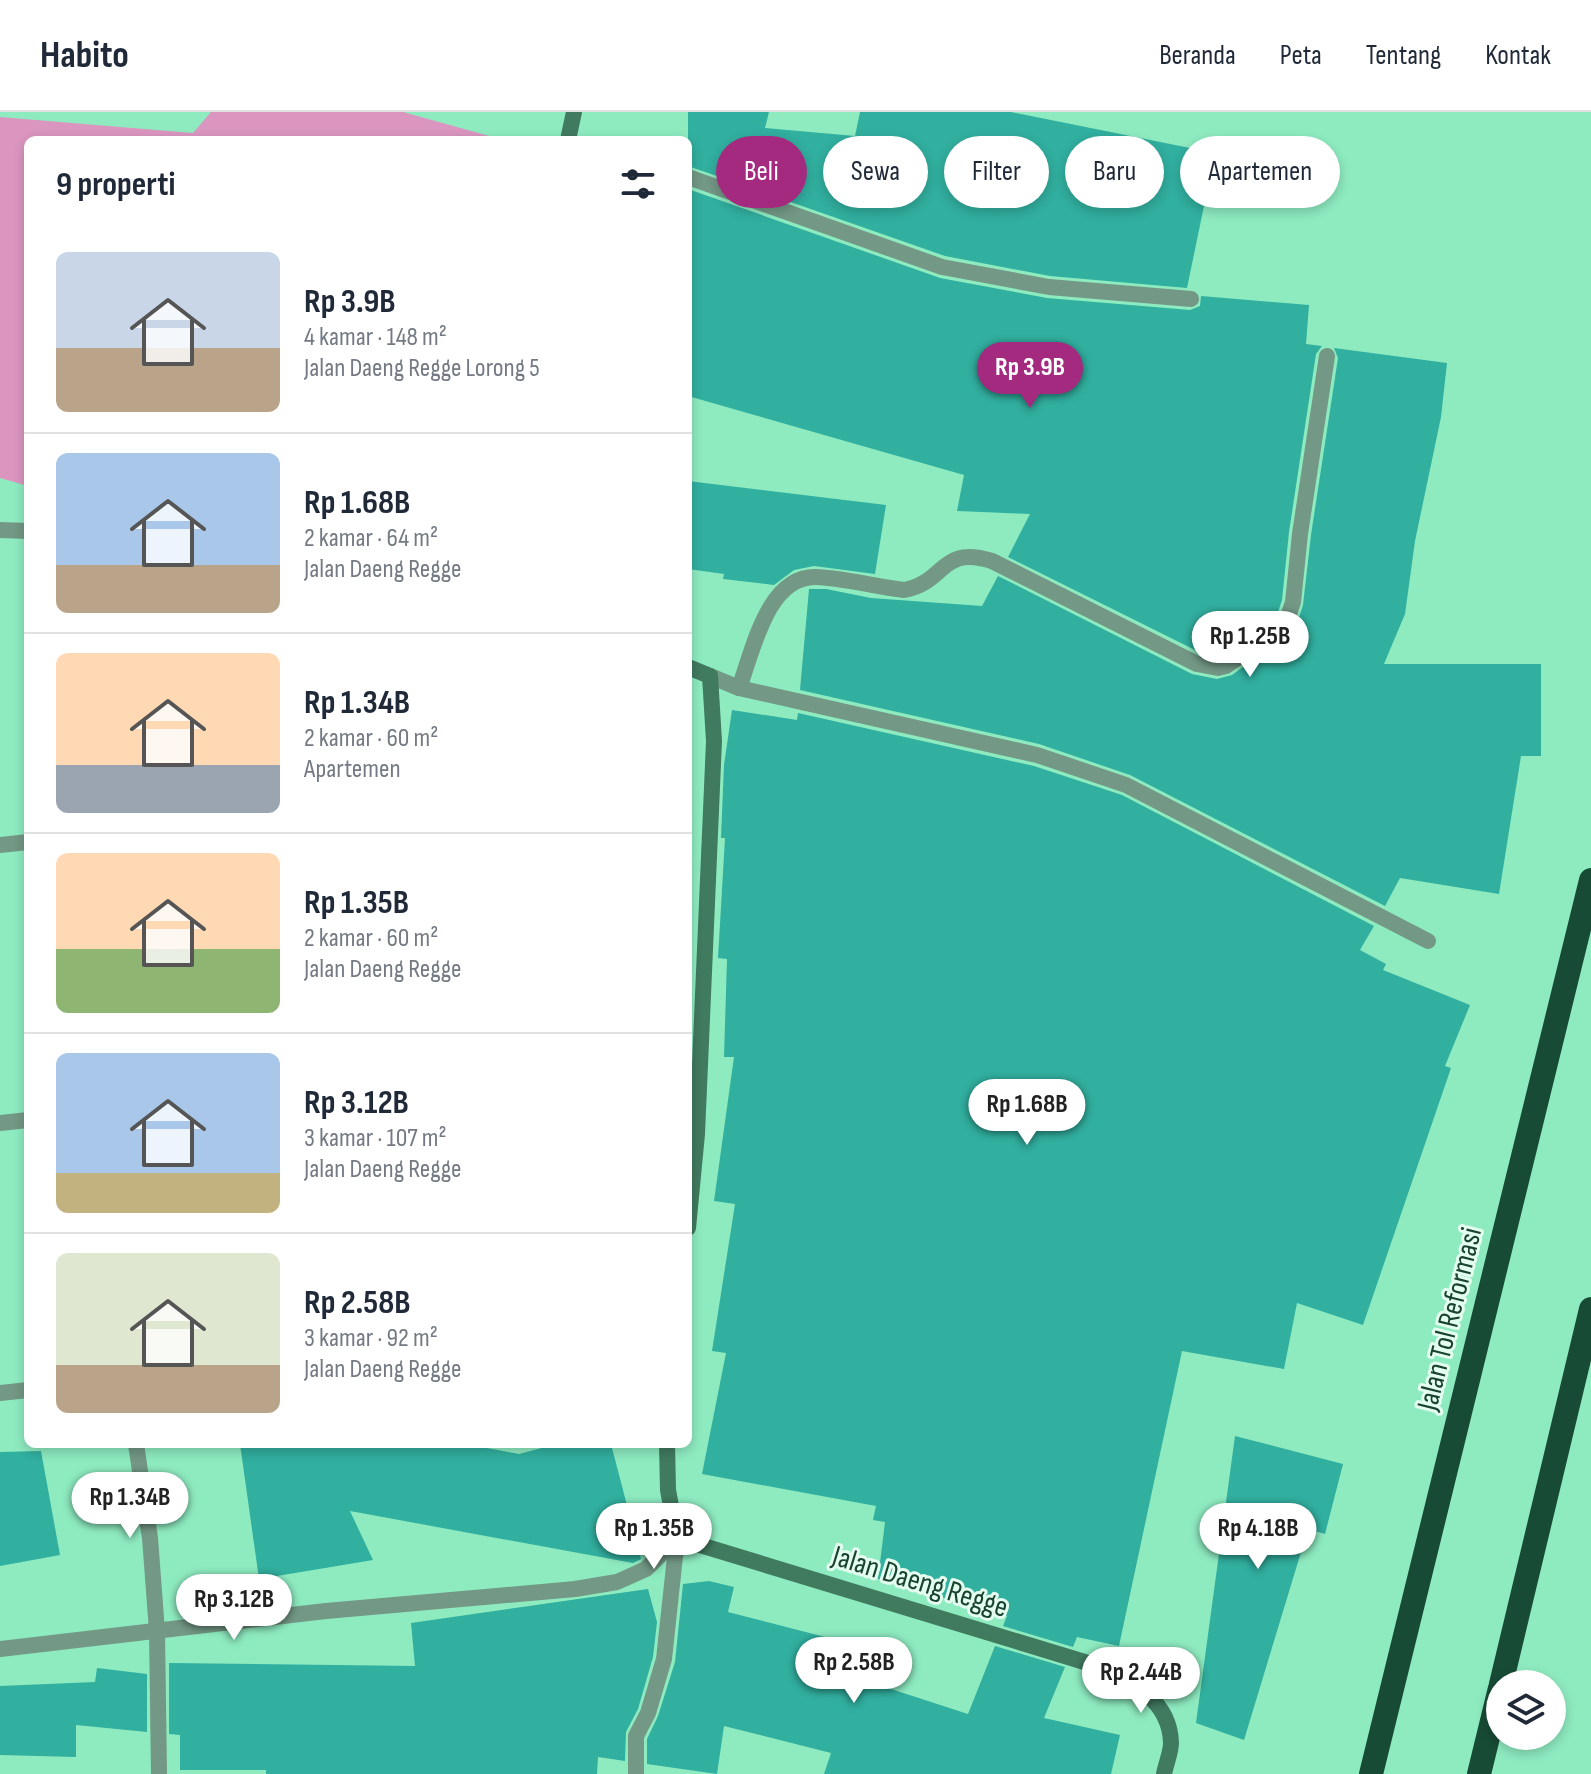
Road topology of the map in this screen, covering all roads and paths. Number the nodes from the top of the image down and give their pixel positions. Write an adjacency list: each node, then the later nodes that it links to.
1 (574, 112): 2 (street)
2 (572, 136)
3 (692, 178): 4 (street)
4 (1191, 299)
5 (1327, 356): 10 (street)
6 (0, 530): 7 (street)
7 (24, 531)
8 (692, 669): 9 (street)
9 (710, 676): 10 (street); 17 (street)
10 (739, 688): 14 (street)
11 (24, 842): 12 (street)
12 (0, 845)
13 (1591, 880): 31 (highway, Jalan Tol Reformasi)
14 (1428, 941)
15 (24, 1120): 16 (street)
16 (0, 1123)
17 (692, 1134)
18 (1591, 1309): 26 (highway)
19 (24, 1390): 20 (street)
20 (0, 1393)
21 (137, 1448): 24 (street)
22 (667, 1448): 23 (street)
23 (677, 1538): 24 (street); 29 (street); 30 (street, Jalan Daeng Regge)
24 (157, 1631): 25 (street); 28 (street)
25 (0, 1649)
26 (1504, 1670)
27 (1486, 1745): 32 (highway)
28 (159, 1774)
29 (636, 1774)
30 (1164, 1774)
31 (1371, 1774)
32 (1479, 1774)

